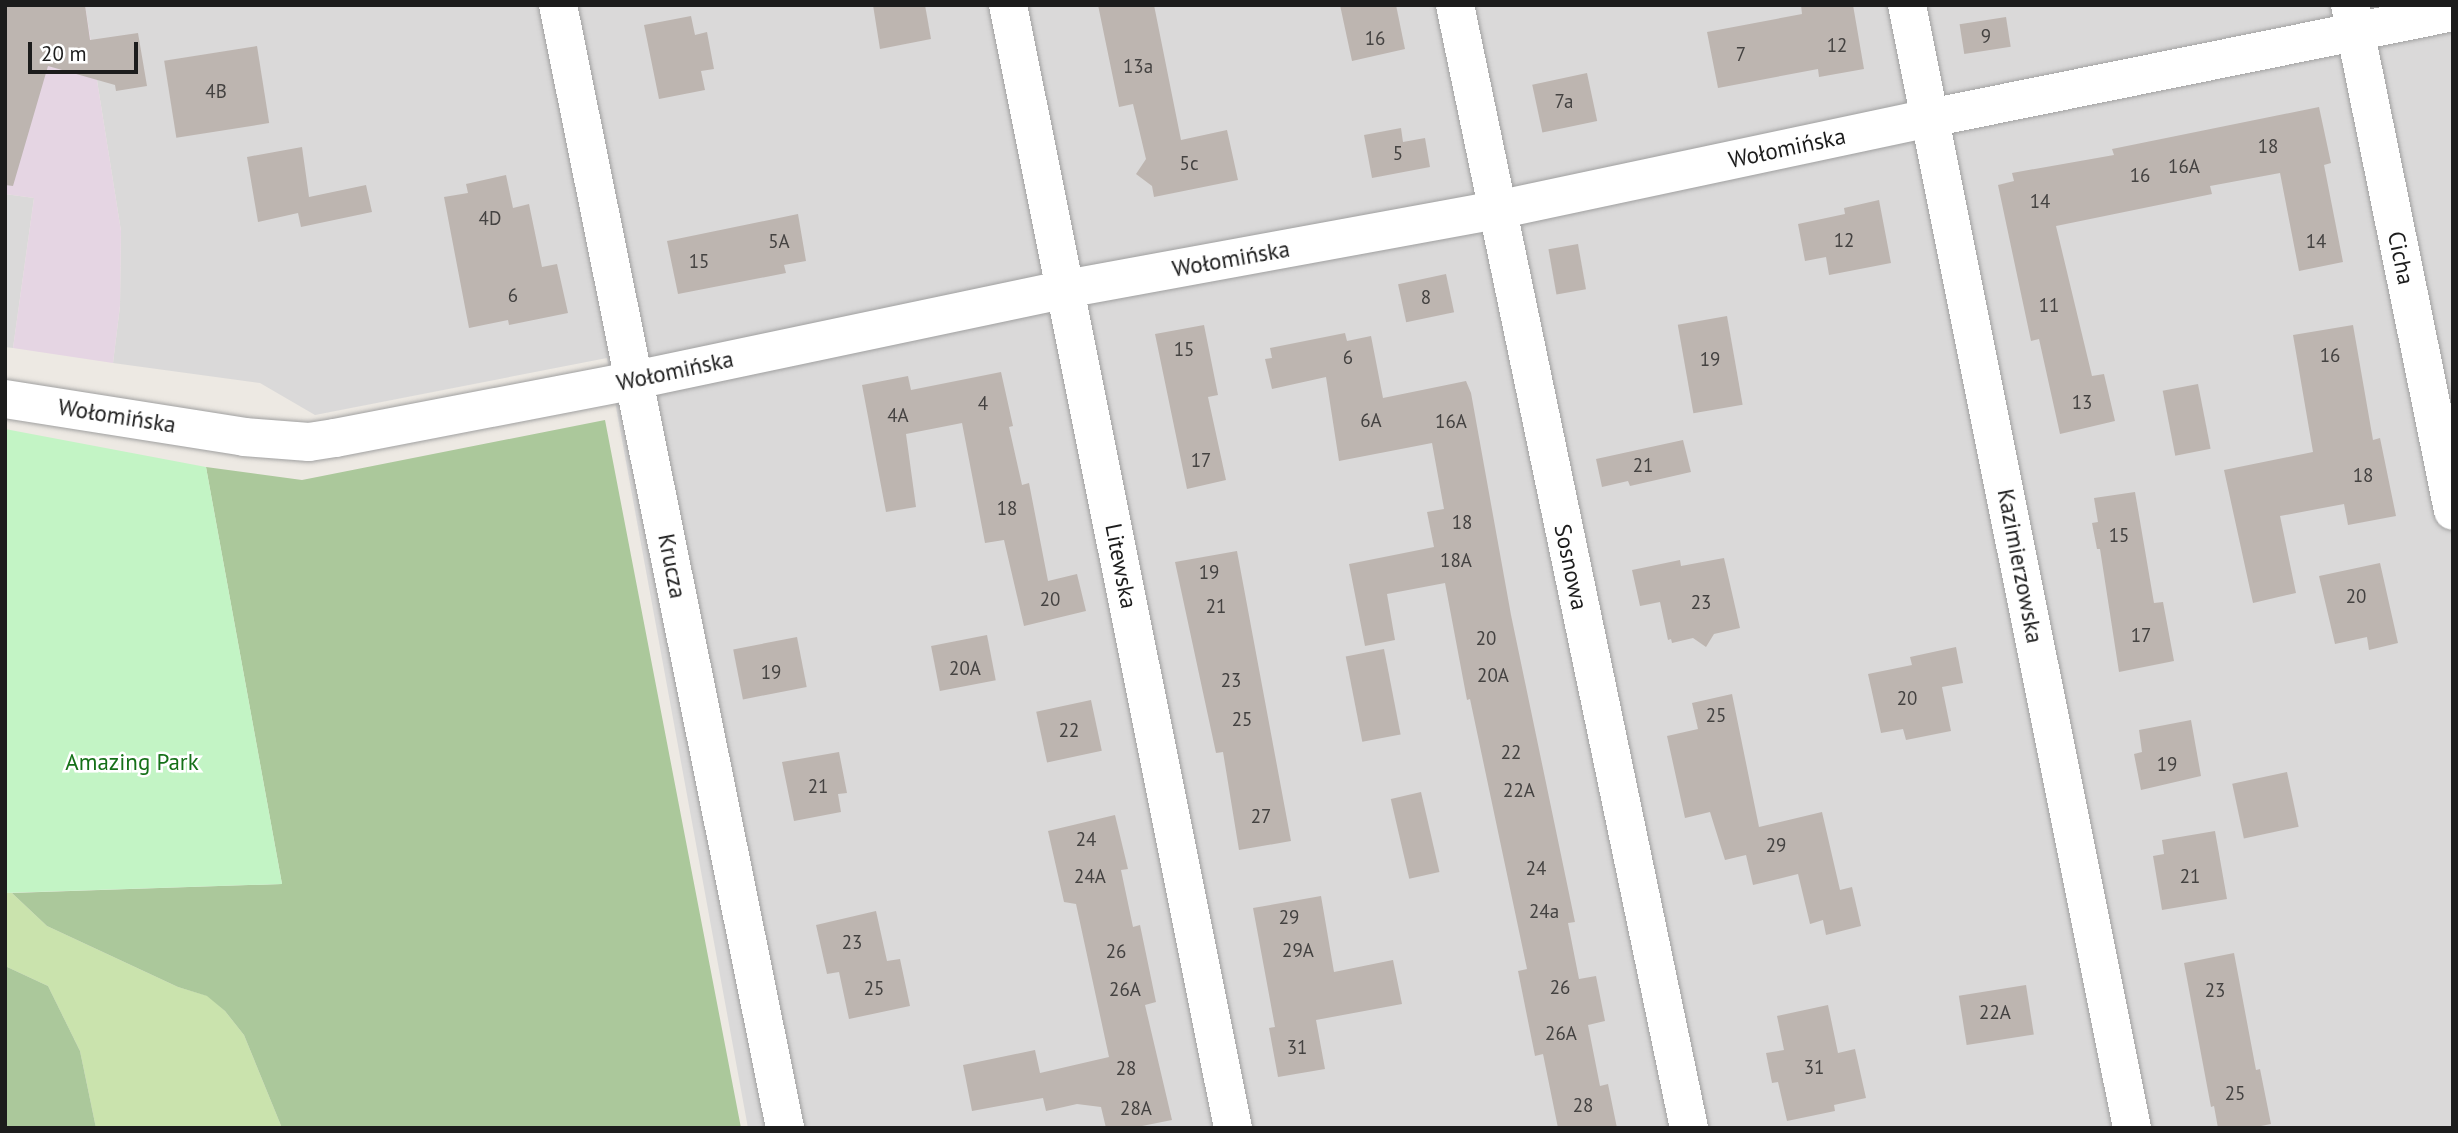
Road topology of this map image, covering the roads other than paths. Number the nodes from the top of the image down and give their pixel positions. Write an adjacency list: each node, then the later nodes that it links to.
1 (558, 5): 10 (street, Krucza)
2 (1008, 5): 9 (street, Litewska)
3 (1455, 5): 8 (street, Sosnowa)
4 (1907, 5): 7 (street, Kazimierzowska)
5 (2453, 12): 6 (street, Wołomińska)
6 (2352, 19): 7 (street, Wołomińska); 12 (street, Cicha)
7 (1930, 118): 8 (street, Wołomińska); 16 (street, Kazimierzowska)
8 (1497, 210): 9 (street, Wołomińska); 15 (street, Sosnowa)
9 (1066, 289): 10 (street, Wołomińska); 14 (street, Litewska)
10 (635, 380): 11 (street, Wołomińska); 13 (street, Krucza)
11 (5, 399)
12 (2453, 511)
13 (785, 1128)
14 (1233, 1128)
15 (1689, 1128)
16 (2132, 1128)

